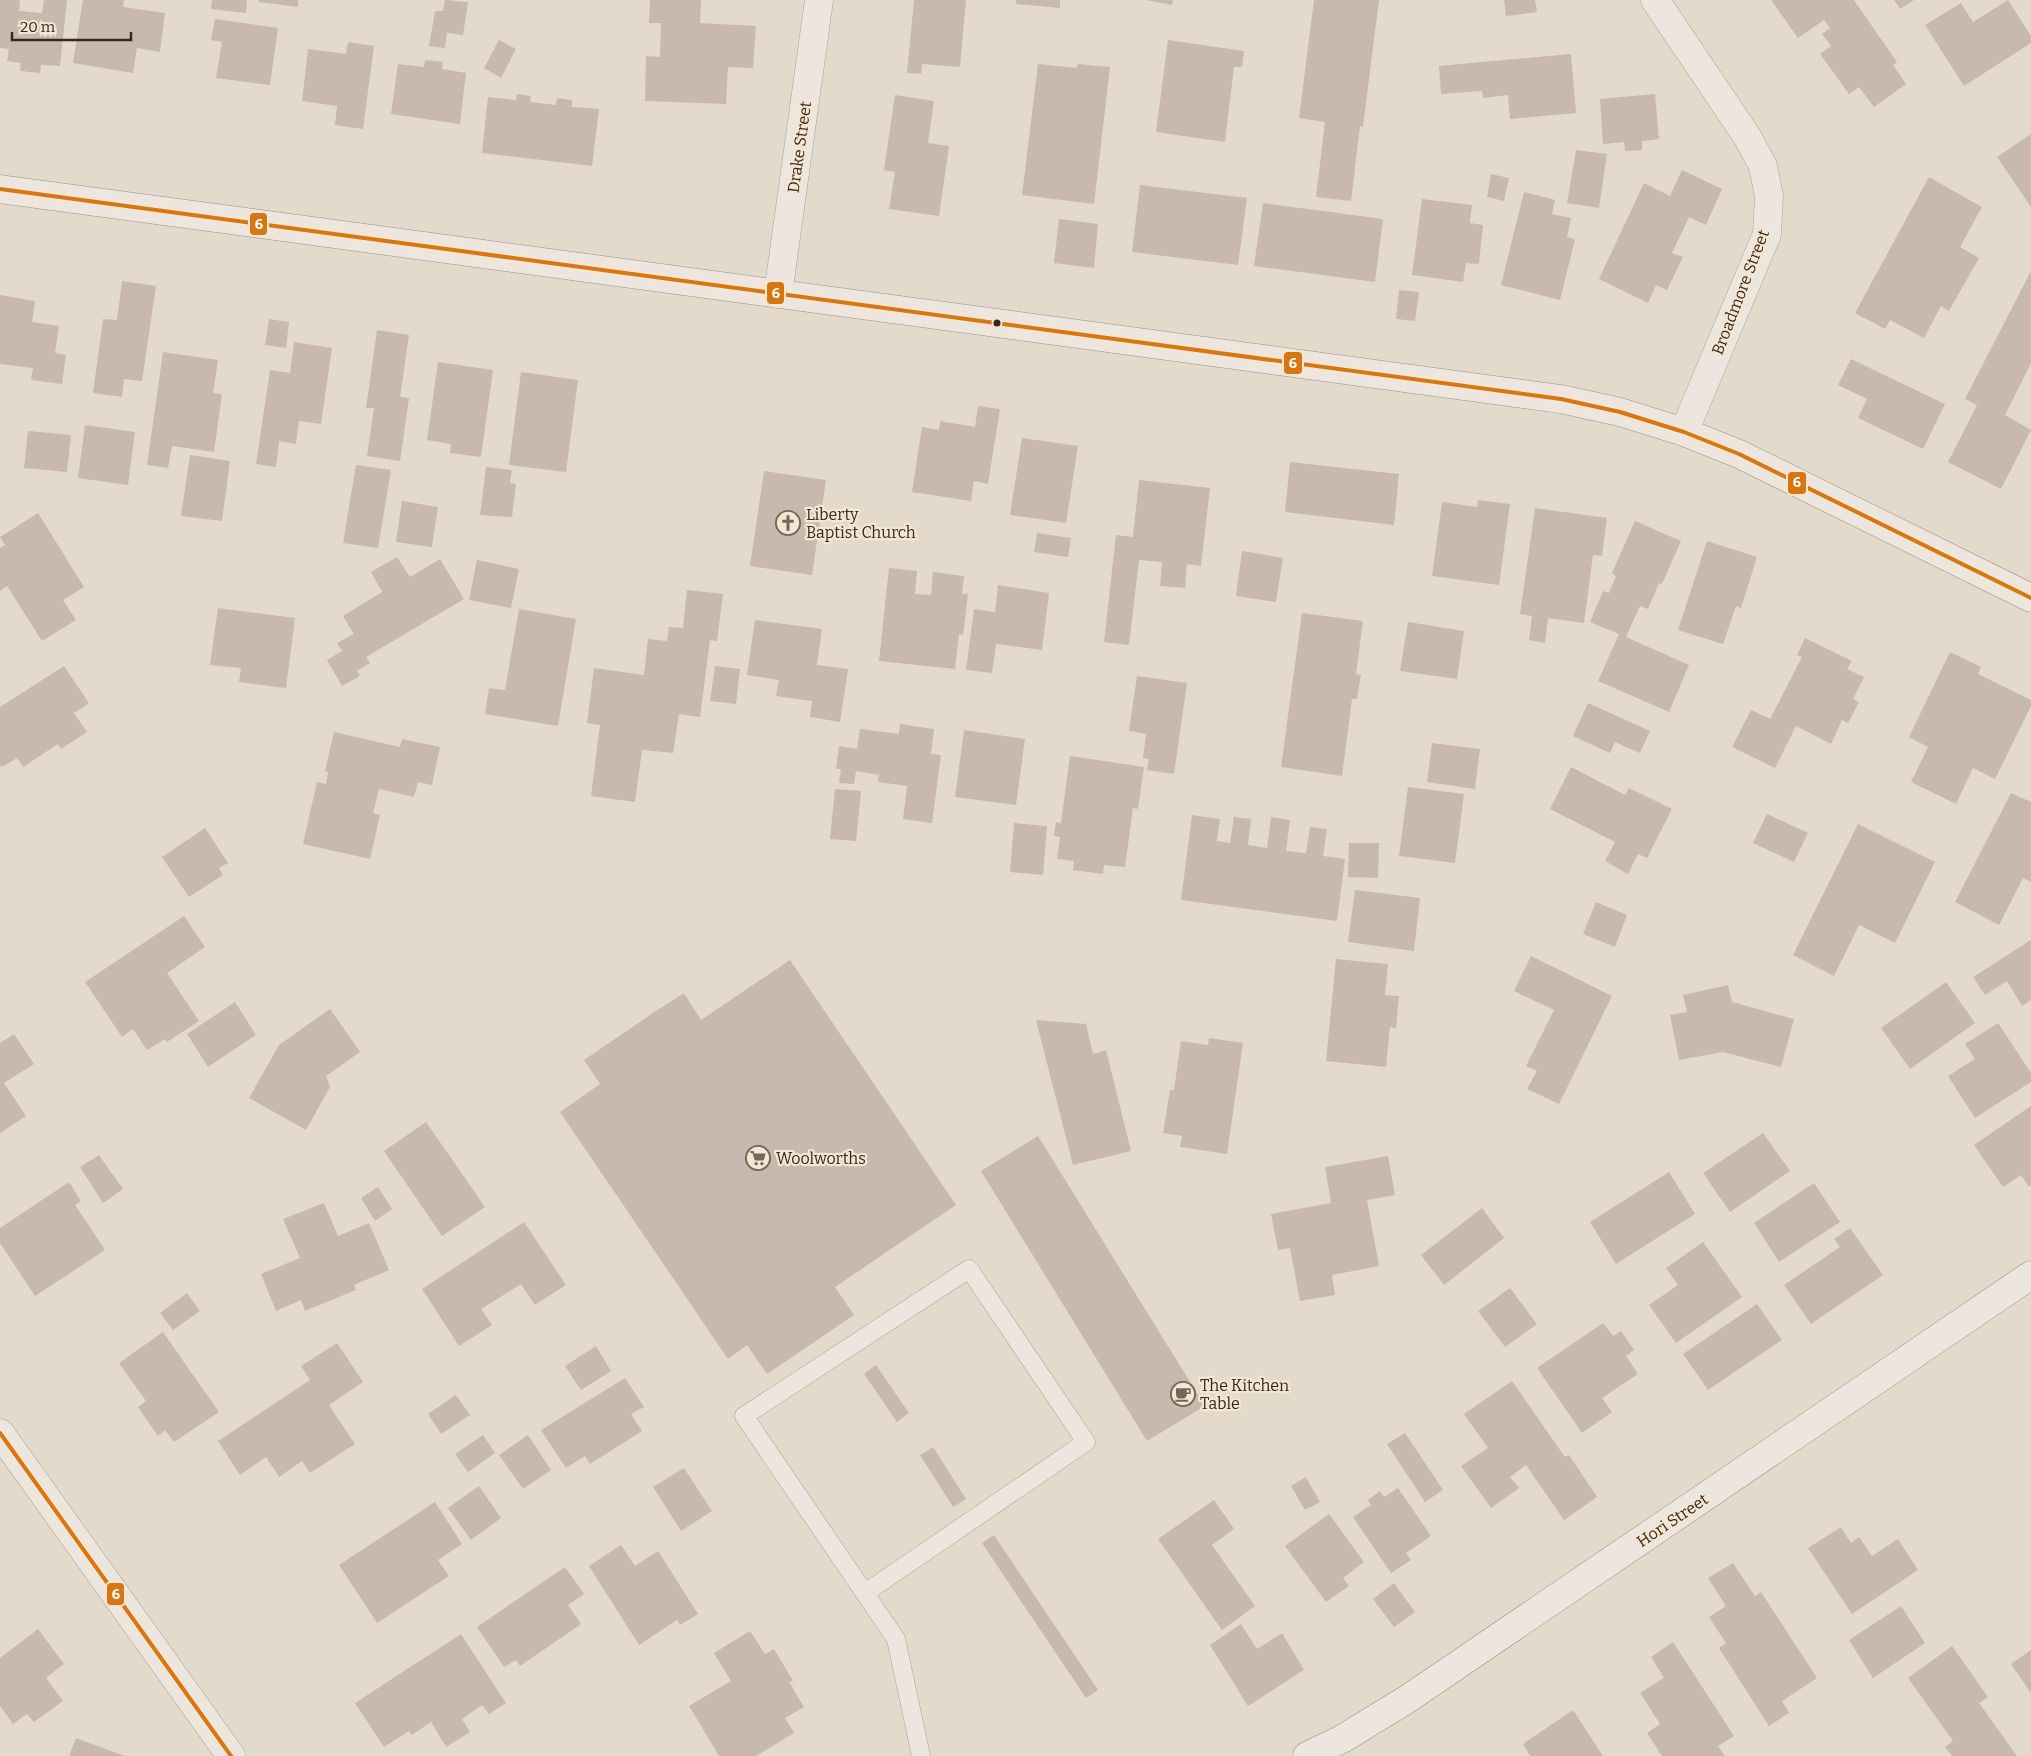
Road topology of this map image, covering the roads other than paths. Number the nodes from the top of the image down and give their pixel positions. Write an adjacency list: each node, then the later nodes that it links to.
1 (820, 0): 4 (main road, Drake Street)
2 (1655, 0): 5 (main road, Broadmore Street)
3 (0, 189): 4 (main road)
4 (778, 294): 5 (main road)
5 (1684, 432): 6 (main road)
6 (2031, 598)
7 (2031, 1276): 12 (main road, Hori Street)
8 (0, 1434): 10 (main road)
9 (865, 1593): 9 (lane); 11 (lane)
10 (231, 1756)
11 (920, 1756)
12 (1308, 1756)

